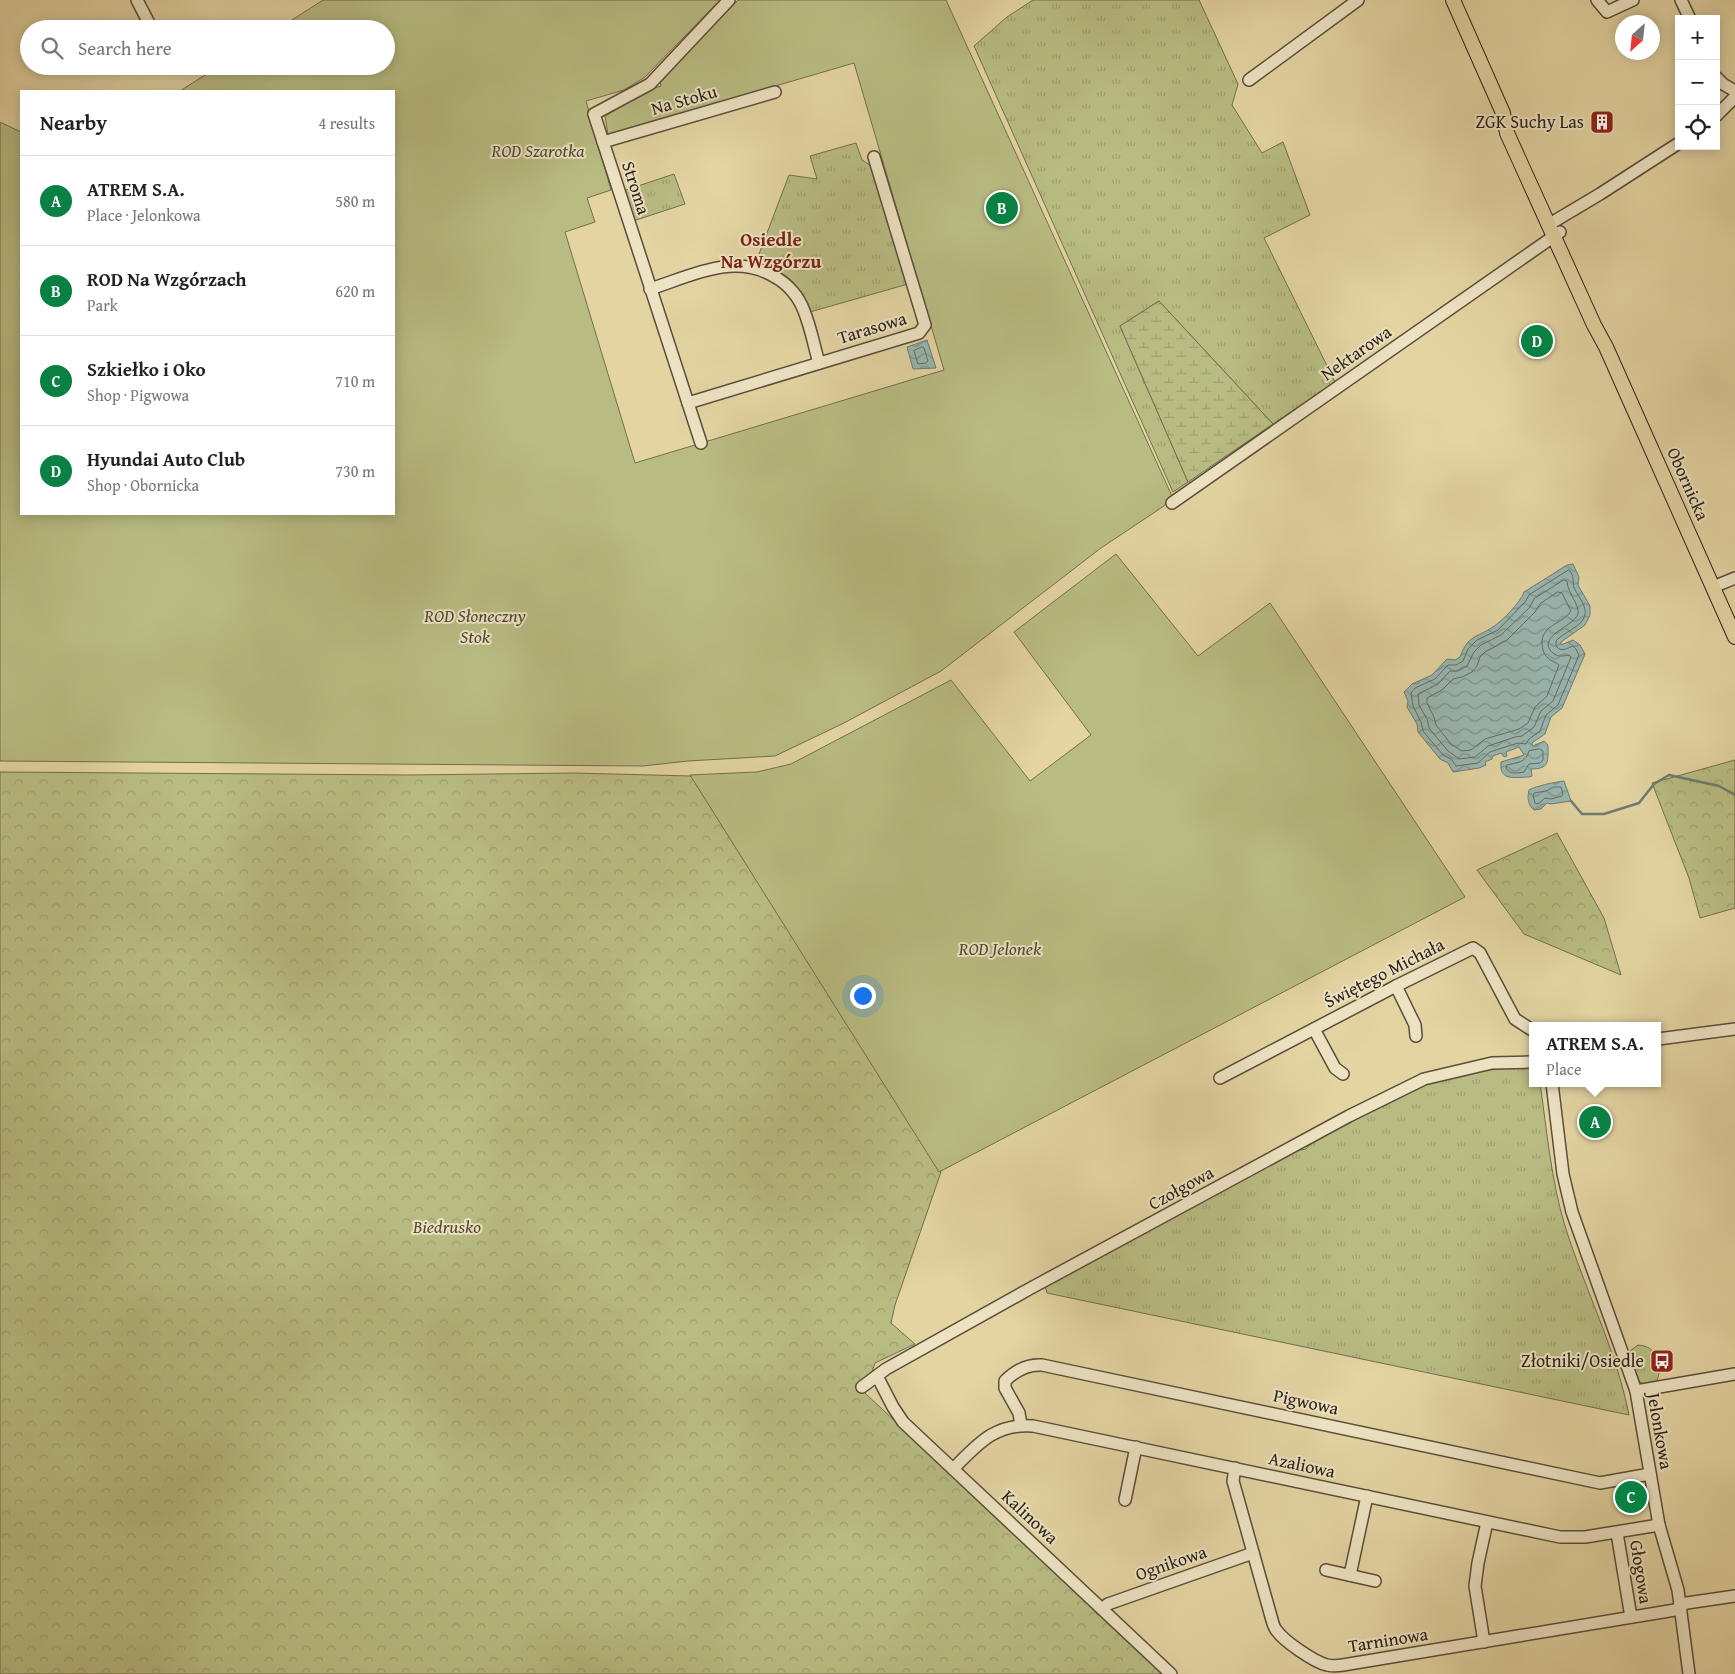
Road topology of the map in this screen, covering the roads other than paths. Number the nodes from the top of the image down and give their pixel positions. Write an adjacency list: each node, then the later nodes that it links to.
1 (137, 0): 9 (street)
2 (729, 0): 20 (street, Stroma)
3 (1358, 0): 11 (street)
4 (1453, 0): 23 (main road, Obornicka)
5 (1597, 0): 6 (street)
6 (1633, 0)
7 (1681, 0): 8 (street)
8 (1688, 15)
9 (147, 20)
10 (1720, 73): 13 (street)
11 (1249, 80)
12 (1720, 81): 14 (street)
13 (1735, 83)
14 (1735, 91)
15 (775, 92): 20 (street, Na Stoku)
16 (1735, 97): 18 (street)
17 (1735, 108): 19 (street)
18 (1720, 114)
19 (1720, 116)
20 (602, 142): 24 (street, Stroma)
21 (1675, 146): 23 (street, Nektarowa)
22 (874, 157): 25 (street, Tarasowa)
23 (1554, 228): 28 (street, Nektarowa); 30 (main road, Obornicka)
24 (650, 289): 25 (street); 26 (street, Stroma)
25 (819, 363): 26 (street, Tarasowa)
26 (688, 403): 27 (street, Stroma)
27 (701, 443)
28 (1172, 503)
29 (1735, 578): 30 (street)
30 (1713, 587): 31 (main road, Obornicka)
31 (1735, 637)
32 (1396, 986): 33 (street, Świętego Michała); 34 (street, Świętego Michała); 36 (street)
33 (1529, 1028)
34 (1314, 1029): 39 (street); 40 (street, Świętego Michała)
35 (1735, 1029): 37 (street)
36 (1416, 1036)
37 (1661, 1040)
38 (1529, 1062): 43 (street, Czołgowa)
39 (1343, 1074)
40 (1220, 1078)
41 (1552, 1087): 45 (street, Jelonkowa)
42 (1735, 1374): 45 (street)
43 (877, 1376): 44 (street, Czołgowa); 49 (street, Kalinowa)
44 (862, 1387)
45 (1636, 1391): 50 (street, Jelonkowa)
46 (1021, 1425): 47 (street, Azaliowa); 49 (street, Azaliowa); 50 (street, Pigwowa)
47 (1136, 1447): 48 (street, Azaliowa); 52 (street)
48 (1235, 1468): 51 (street, Azaliowa); 56 (street, Tarninowa)
49 (953, 1469): 62 (street, Kalinowa)
50 (1650, 1474): 54 (street, Jelonkowa)
51 (1367, 1496): 53 (street, Azaliowa); 58 (street)
52 (1125, 1500)
53 (1487, 1522): 55 (street, Azaliowa); 64 (street)
54 (1658, 1525): 55 (street, Azaliowa); 61 (street, Jelonkowa)
55 (1617, 1533): 63 (street, Głogowa)
56 (1253, 1553): 62 (street, Ognikowa); 64 (street, Tarninowa)
57 (1326, 1570): 58 (street)
58 (1350, 1575): 59 (street)
59 (1376, 1581)
60 (1735, 1596): 61 (street, Tarninowa)
61 (1681, 1606): 63 (street, Tarninowa); 66 (street, Jelonkowa)
62 (1102, 1609): 65 (street, Kalinowa)
63 (1630, 1617): 64 (street, Tarninowa)
64 (1484, 1642)
65 (1171, 1674)
66 (1690, 1674)

